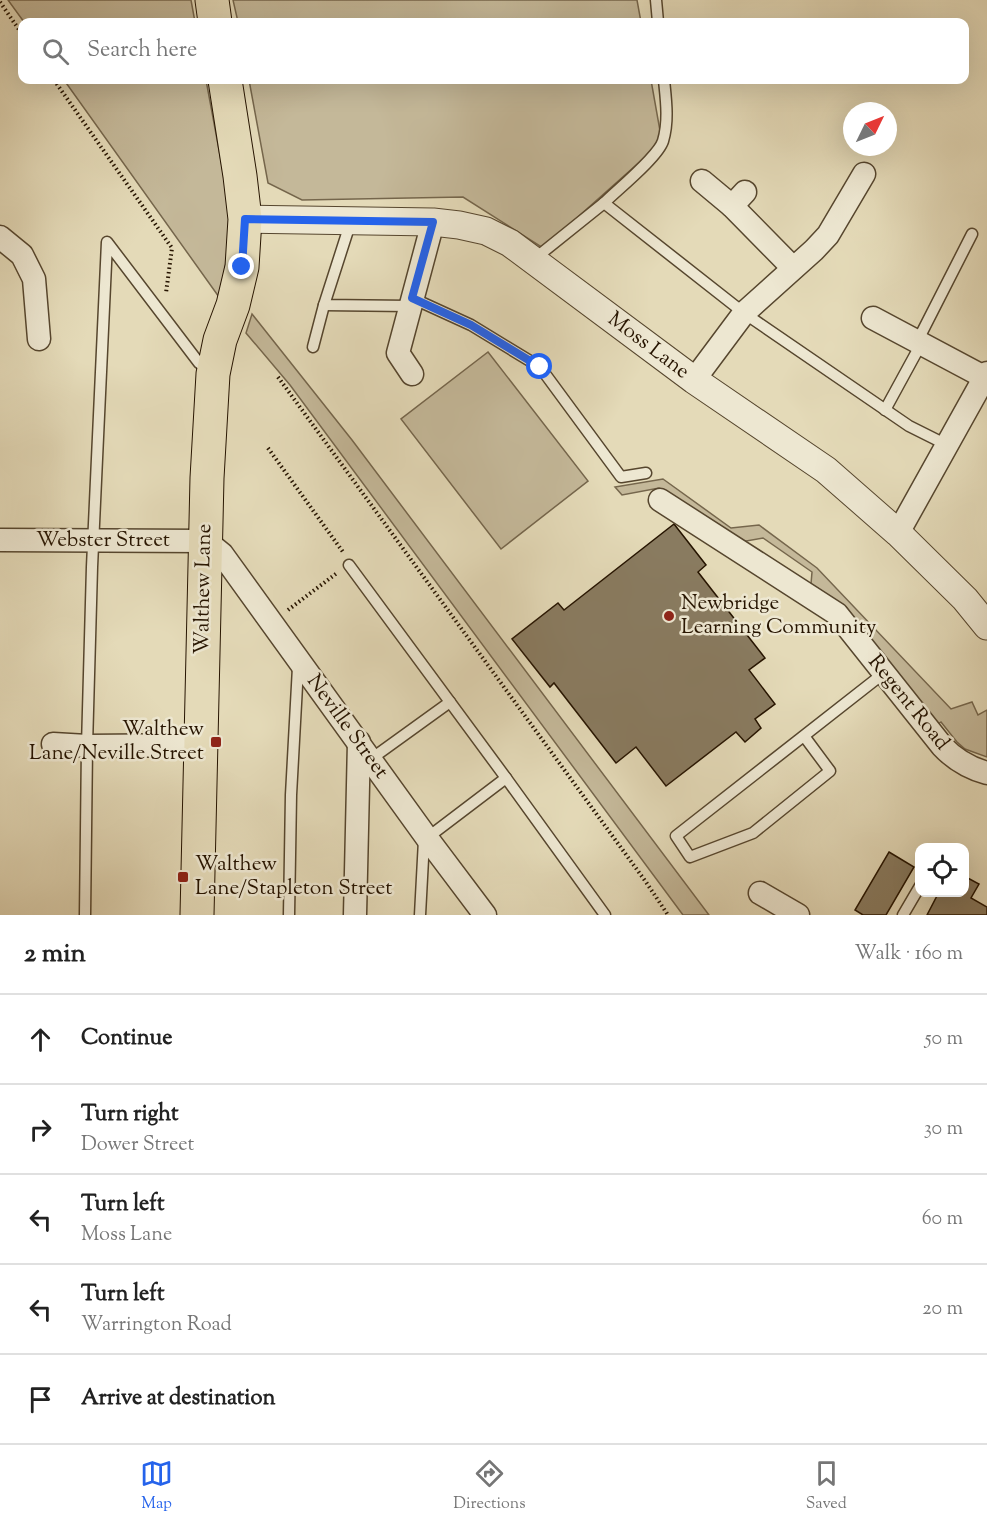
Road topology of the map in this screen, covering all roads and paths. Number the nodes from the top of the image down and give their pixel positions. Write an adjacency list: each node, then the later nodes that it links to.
1 (212, 0): 4 (main road)
2 (656, 0): 5 (lane)
3 (0, 2): 6 (path)
4 (214, 18)
5 (658, 18)
6 (18, 28)
7 (57, 84): 23 (path)
8 (226, 84): 13 (main road, Walthew Lane)
9 (664, 84): 12 (lane)
10 (864, 174): 19 (street)
11 (702, 181): 19 (street)
12 (604, 203): 18 (lane); 22 (lane)
13 (245, 219): 14 (street, Moss Lane); 28 (main road, Walthew Lane)
14 (351, 221): 15 (street, Moss Lane); 21 (lane)
15 (433, 222): 18 (street, Moss Lane); 20 (street)
16 (972, 234): 26 (lane)
17 (0, 237): 25 (street)
18 (533, 260): 32 (street, Moss Lane)
19 (793, 268): 22 (street)
20 (411, 302): 21 (lane); 29 (street); 36 (lane)
21 (324, 305): 27 (lane)
22 (744, 313): 32 (street); 33 (lane)
23 (163, 315): 28 (lane); 40 (lane)
24 (873, 318): 26 (street)
25 (39, 339)
26 (919, 343): 30 (street); 33 (lane)
27 (313, 347)
28 (213, 374): 41 (main road, Walthew Lane)
29 (412, 374)
30 (986, 375): 34 (street)
31 (278, 377): 65 (path)
32 (694, 380): 38 (street, Moss Lane)
33 (885, 410): 34 (lane)
34 (947, 445): 38 (street)
35 (268, 448): 42 (path)
36 (646, 473)
37 (660, 500): 46 (street, Regent Road)
38 (898, 533): 44 (street, Moss Lane)
39 (0, 540): 40 (street, Webster Street)
40 (93, 541): 41 (street, Webster Street); 51 (lane)
41 (206, 541): 45 (street, Neville Street); 50 (main road, Walthew Lane)
42 (349, 565): 43 (path); 47 (lane)
43 (295, 604)
44 (987, 626)
45 (298, 661): 52 (street, Neville Street); 60 (lane)
46 (884, 673): 48 (lane); 53 (street, Regent Road)
47 (450, 702): 52 (lane); 54 (lane)
48 (804, 736): 48 (lane)
49 (53, 744): 51 (street)
50 (200, 745): 51 (street); 59 (main road, Walthew Lane)
51 (87, 746): 58 (lane)
52 (365, 751): 55 (street, Neville Street); 61 (street)
53 (987, 773)
54 (506, 778): 55 (lane); 64 (lane)
55 (426, 836): 62 (lane); 63 (street, Neville Street)
56 (760, 893): 66 (street)
57 (915, 895): 67 (lane)
58 (85, 915)
59 (197, 915)
60 (289, 915)
61 (355, 915)
62 (420, 915)
63 (486, 915)
64 (605, 915)
65 (668, 915)
66 (798, 915)
67 (903, 915)

